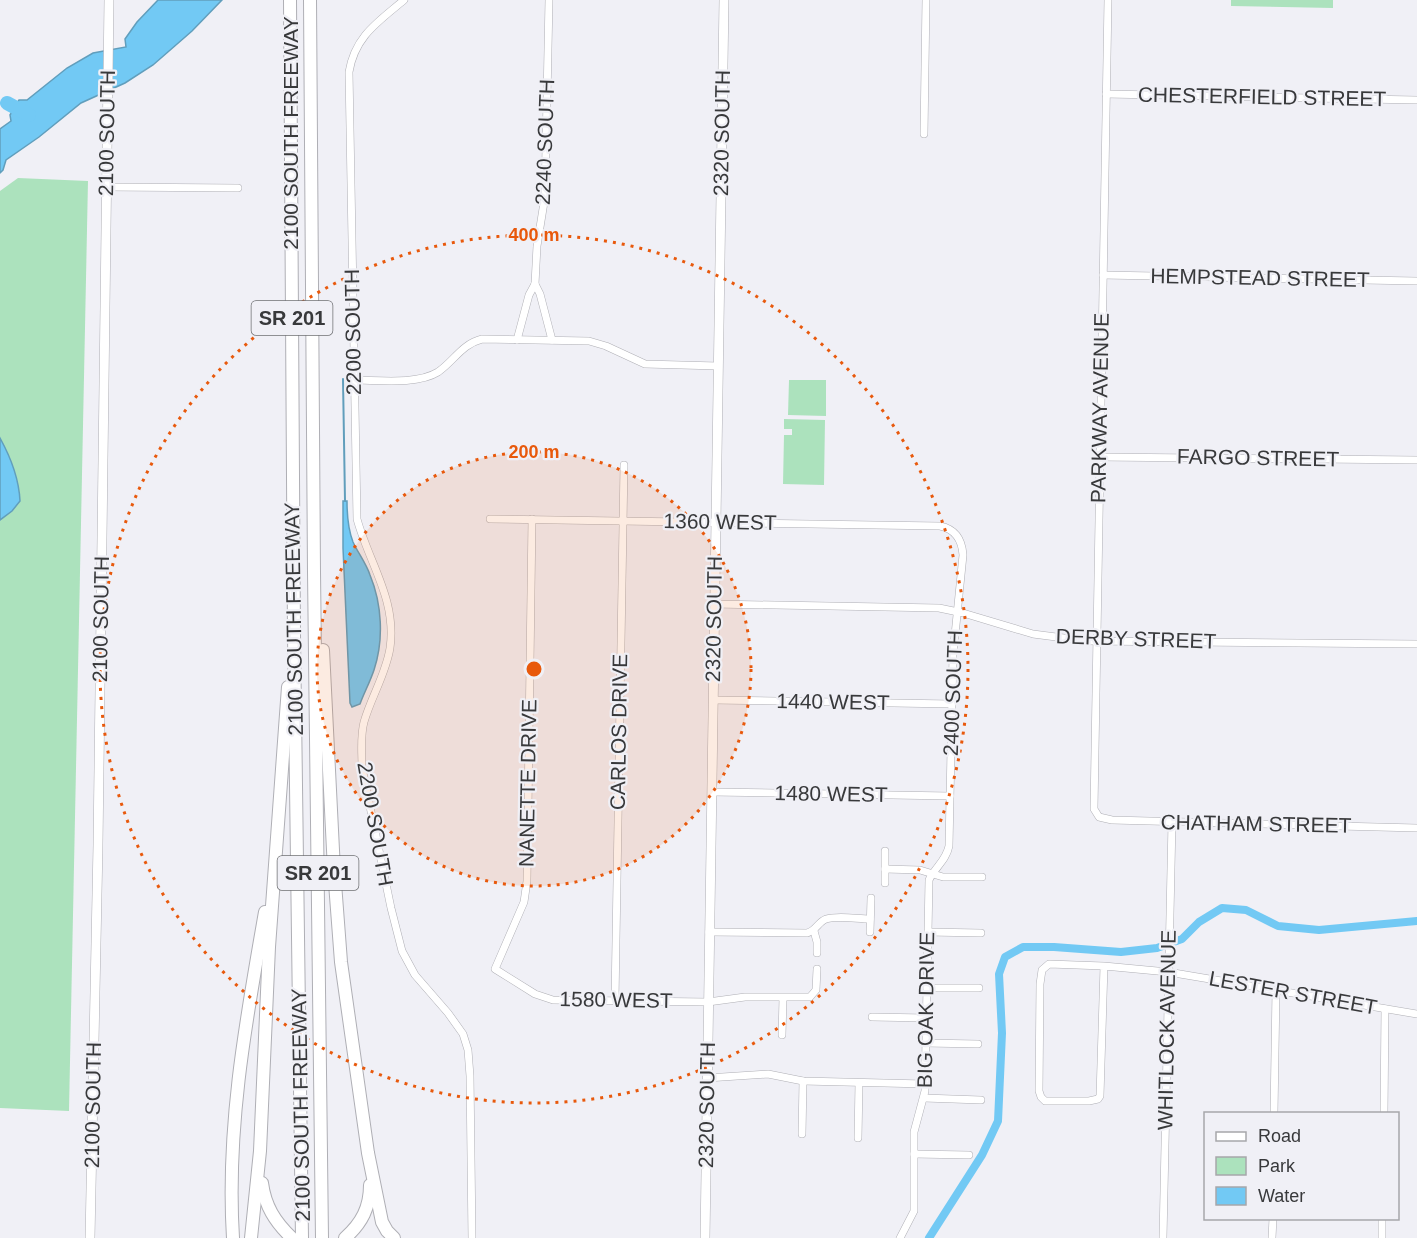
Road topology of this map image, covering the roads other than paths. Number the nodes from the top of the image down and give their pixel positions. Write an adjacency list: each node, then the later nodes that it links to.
1 (109, 0): 14 (street, 2100 SOUTH)
2 (290, 0): 34 (highway, 2100 SOUTH FREEWAY / SR 201)
3 (310, 0): 10 (highway, 2100 SOUTH FREEWAY / SR 201)
4 (318, 0): 10 (highway)
5 (404, 0): 22 (street, 2200 SOUTH)
6 (549, 0): 18 (street, 2240 SOUTH)
7 (724, 0): 21 (street, 2320 SOUTH)
8 (926, 0): 13 (street)
9 (1108, 0): 11 (street, PARKWAY AVENUE)
10 (310, 70): 30 (highway, 2100 SOUTH FREEWAY / SR 201)
11 (1106, 94): 12 (street, CHESTERFIELD STREET); 16 (street, PARKWAY AVENUE)
12 (1417, 100)
13 (924, 134)
14 (106, 187): 15 (street); 91 (street, 2100 SOUTH)
15 (238, 188)
16 (1103, 275): 17 (street, HEMPSTEAD STREET); 23 (street, PARKWAY AVENUE)
17 (1417, 281)
18 (536, 284): 19 (street, 2240 SOUTH); 20 (street, 2240 SOUTH)
19 (517, 340): 20 (street); 22 (street)
20 (552, 340): 21 (street)
21 (718, 366): 29 (street, 2320 SOUTH)
22 (354, 380): 99 (street, 2200 SOUTH)
23 (1099, 456): 24 (street, FARGO STREET); 35 (street, PARKWAY AVENUE)
24 (1417, 460)
25 (624, 465): 28 (street, CARLOS DRIVE)
26 (490, 519): 27 (street, 1360 WEST)
27 (532, 519): 28 (street, 1360 WEST); 59 (street, NANETTE DRIVE)
28 (622, 520): 29 (street, 1360 WEST); 66 (street, CARLOS DRIVE)
29 (716, 522): 31 (street, 1360 WEST); 32 (street, 2320 SOUTH)
30 (314, 526): 86 (highway); 96 (highway, 2100 SOUTH FREEWAY / SR 201)
31 (948, 528): 33 (street, 2400 SOUTH)
32 (714, 604): 33 (street, DERBY STREET); 37 (street, 2320 SOUTH)
33 (957, 611): 35 (street, DERBY STREET); 38 (street, 2400 SOUTH)
34 (294, 635): 45 (highway); 95 (highway, 2100 SOUTH FREEWAY / SR 201)
35 (1096, 641): 36 (street, DERBY STREET); 41 (street, PARKWAY AVENUE)
36 (1417, 644)
37 (713, 700): 38 (street, 1440 WEST); 39 (street, 2320 SOUTH)
38 (952, 704): 40 (street, 2400 SOUTH)
39 (711, 792): 40 (street, 1480 WEST); 53 (street, 2320 SOUTH)
40 (950, 796): 47 (street, 2400 SOUTH)
41 (1097, 816): 42 (street, CHATHAM STREET)
42 (1172, 822): 43 (street, CHATHAM STREET); 61 (street, WHITLOCK AVENUE)
43 (1417, 828)
44 (885, 851): 46 (street)
45 (276, 852): 85 (highway); 92 (highway)
46 (885, 869): 47 (street); 49 (street)
47 (932, 873): 48 (street); 55 (street, BIG OAK DRIVE)
48 (982, 877)
49 (885, 883)
50 (871, 898): 51 (street)
51 (870, 919): 52 (street); 54 (street)
52 (813, 931): 53 (street); 57 (street)
53 (709, 932): 67 (street, 2320 SOUTH)
54 (870, 932)
55 (928, 932): 56 (street); 62 (street, BIG OAK DRIVE)
56 (981, 933)
57 (817, 953)
58 (1104, 966): 58 (street, LESTER STREET); 61 (street, LESTER STREET)
59 (495, 969): 66 (street, 1580 WEST)
60 (817, 969): 65 (street, 1580 WEST)
61 (1168, 972): 64 (street, LESTER STREET); 102 (street, WHITLOCK AVENUE)
62 (927, 987): 63 (street); 71 (street, BIG OAK DRIVE)
63 (979, 988)
64 (1276, 990): 68 (street, LESTER STREET); 81 (street)
65 (783, 998): 67 (street, 1580 WEST); 72 (street)
66 (615, 1000): 67 (street, 1580 WEST)
67 (708, 1002): 75 (street, 2320 SOUTH)
68 (1385, 1009): 69 (street, LESTER STREET); 82 (street)
69 (1417, 1014)
70 (872, 1017): 71 (street)
71 (926, 1018): 73 (street, BIG OAK DRIVE)
72 (782, 1035)
73 (926, 1043): 74 (street); 78 (street, BIG OAK DRIVE)
74 (978, 1044)
75 (707, 1078): 76 (street); 100 (street, 2320 SOUTH)
76 (803, 1081): 77 (street); 83 (street)
77 (859, 1083): 78 (street); 84 (street)
78 (925, 1084): 79 (street, BIG OAK DRIVE)
79 (924, 1098): 80 (street); 87 (street, BIG OAK DRIVE)
80 (981, 1100)
81 (1274, 1112)
82 (1384, 1112)
83 (802, 1134)
84 (858, 1138)
85 (260, 1151): 93 (highway); 94 (highway)
86 (368, 1154): 97 (highway); 98 (highway)
87 (914, 1154): 88 (street); 101 (street, BIG OAK DRIVE)
88 (969, 1155)
89 (1273, 1220): 103 (street)
90 (1382, 1220): 104 (street)
91 (90, 1238)
92 (233, 1238)
93 (250, 1238)
94 (292, 1238)
95 (302, 1238)
96 (322, 1238)
97 (345, 1238)
98 (394, 1238)
99 (472, 1238)
100 (705, 1238)
101 (900, 1238)
102 (1163, 1238)
103 (1272, 1238)
104 (1382, 1238)

